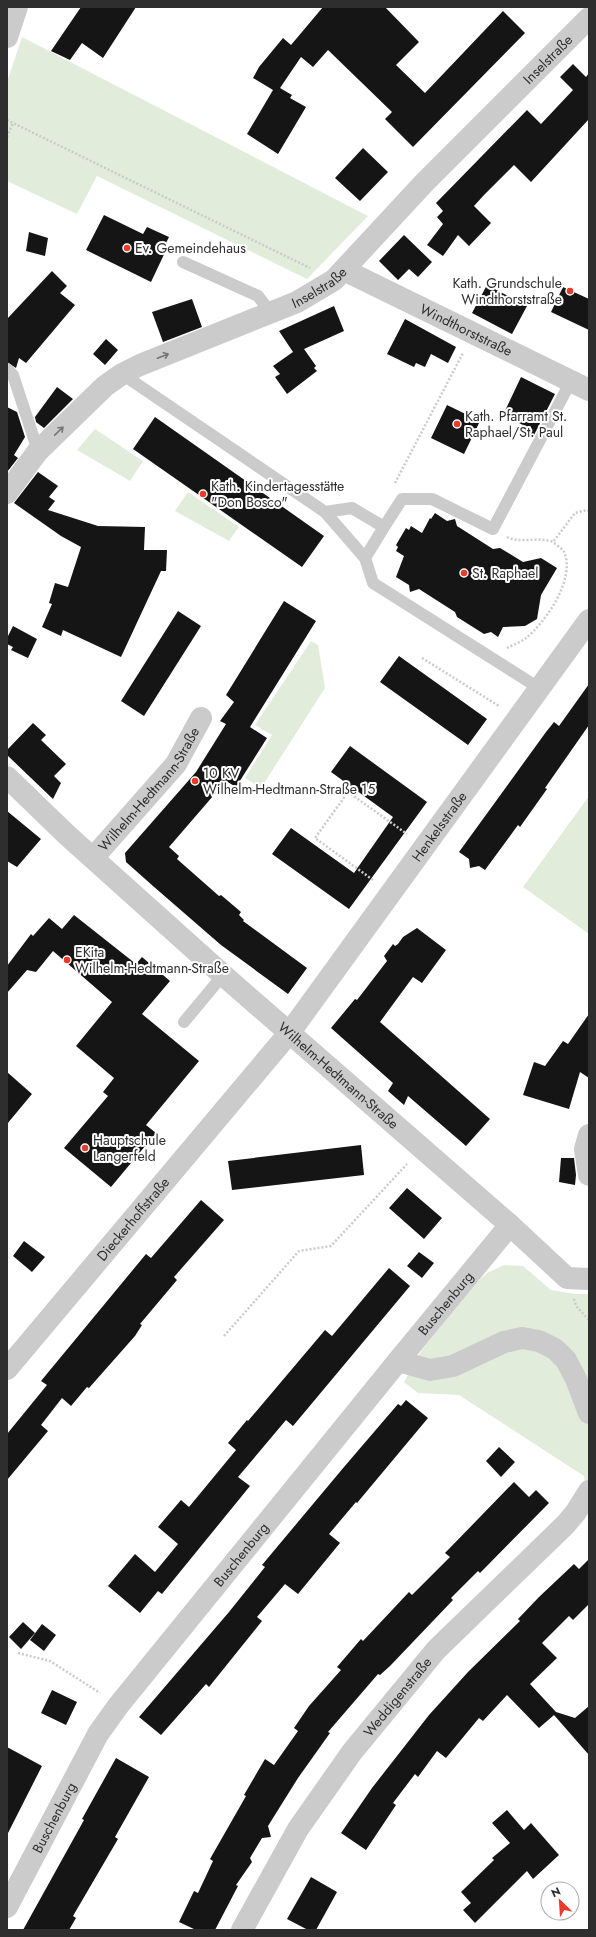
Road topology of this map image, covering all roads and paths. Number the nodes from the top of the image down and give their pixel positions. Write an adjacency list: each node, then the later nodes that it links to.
1 (17, 7): 3 (street)
2 (589, 18): 8 (street, Inselstraße)
3 (7, 37)
4 (7, 120): 5 (path)
5 (13, 123): 6 (path); 8 (path)
6 (7, 137)
7 (183, 262): 9 (lane)
8 (339, 275): 9 (street, Inselstraße); 10 (street, Windthorststraße)
9 (265, 316): 12 (street, Inselstraße, one-way to 9)
10 (474, 333): 13 (street, Windthorststraße); 16 (path)
11 (7, 369): 14 (lane)
12 (122, 374): 14 (street, Inselstraße, one-way to 12); 18 (lane)
13 (580, 386): 20 (lane)
14 (38, 451): 15 (street, Inselstraße)
15 (7, 493)
16 (402, 499): 19 (lane); 20 (lane)
17 (589, 511): 21 (path)
18 (325, 512): 19 (lane); 22 (lane)
19 (384, 527): 22 (lane)
20 (493, 529): 21 (path)
21 (553, 542): 24 (path)
22 (365, 558): 24 (lane)
23 (589, 620): 26 (street, Henkelsstraße)
24 (487, 654): 26 (lane)
25 (422, 658): 28 (path)
26 (539, 688): 28 (street, Henkelsstraße)
27 (201, 718): 31 (street, Wilhelm-Hedtmann-Straße)
28 (519, 718): 30 (street, Henkelsstraße)
29 (7, 777): 31 (street, Wilhelm-Hedtmann-Straße)
30 (425, 847): 32 (street, Henkelsstraße); 32 (path)
31 (93, 858): 33 (street, Wilhelm-Hedtmann-Straße)
32 (391, 893): 35 (street, Henkelsstraße)
33 (223, 975): 34 (lane); 35 (street, Wilhelm-Hedtmann-Straße)
34 (184, 1022)
35 (290, 1032): 37 (street, Wilhelm-Hedtmann-Straße); 43 (street, Dieckerhoffstraße)
36 (589, 1135): 38 (street)
37 (422, 1148): 39 (street, Wilhelm-Hedtmann-Straße); 41 (path)
38 (589, 1176)
39 (510, 1225): 40 (street, Wilhelm-Hedtmann-Straße); 42 (street, Buschenburg)
40 (589, 1279)
41 (224, 1336)
42 (398, 1361): 44 (street); 47 (street, Buschenburg)
43 (7, 1369)
44 (589, 1413)
45 (589, 1491): 49 (street, Weddigenstraße)
46 (18, 1653): 47 (path)
47 (118, 1706): 48 (street, Buschenburg)
48 (7, 1907)
49 (242, 1930)

